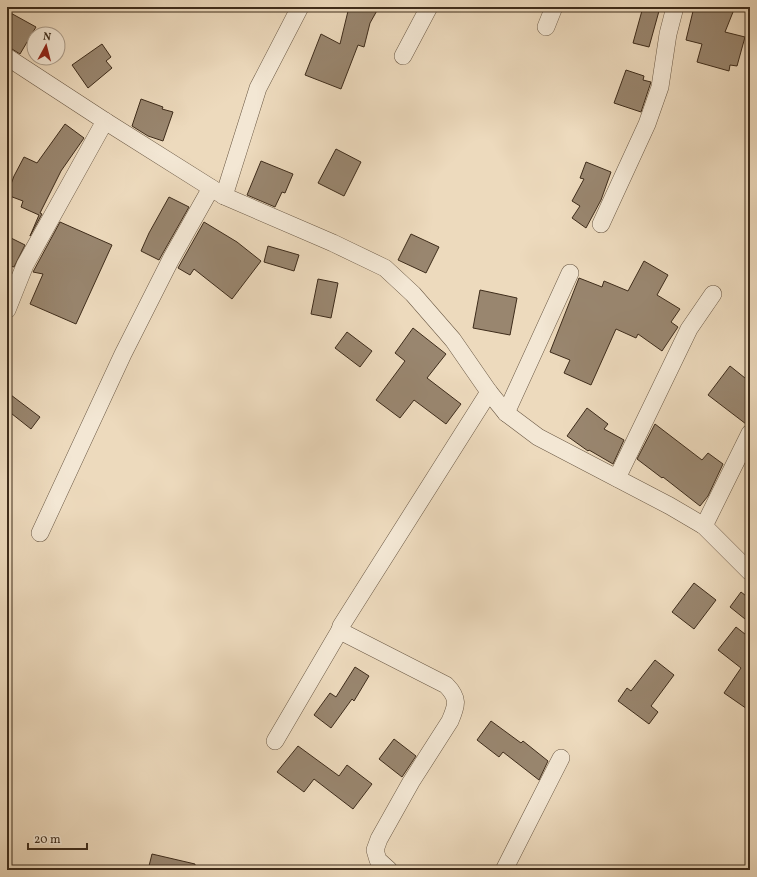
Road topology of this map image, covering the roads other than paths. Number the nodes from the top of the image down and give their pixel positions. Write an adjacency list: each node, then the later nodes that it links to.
1 (300, 7): 9 (street)
2 (429, 7): 6 (street)
3 (554, 7): 5 (street)
4 (675, 7): 10 (street)
5 (546, 27)
6 (403, 56)
7 (8, 59): 8 (street)
8 (105, 121): 9 (street); 13 (street)
9 (218, 192): 14 (street); 19 (street)
10 (601, 224)
11 (570, 273): 15 (street)
12 (712, 294): 17 (street)
13 (7, 310)
14 (489, 392): 15 (street); 21 (street)
15 (506, 413): 17 (street)
16 (750, 433): 18 (street)
17 (617, 478): 18 (street)
18 (704, 526): 20 (street)
19 (40, 533)
20 (750, 572)
21 (340, 630): 22 (street); 24 (street)
22 (275, 741)
23 (561, 758): 25 (street)
24 (389, 870)
25 (504, 870)

